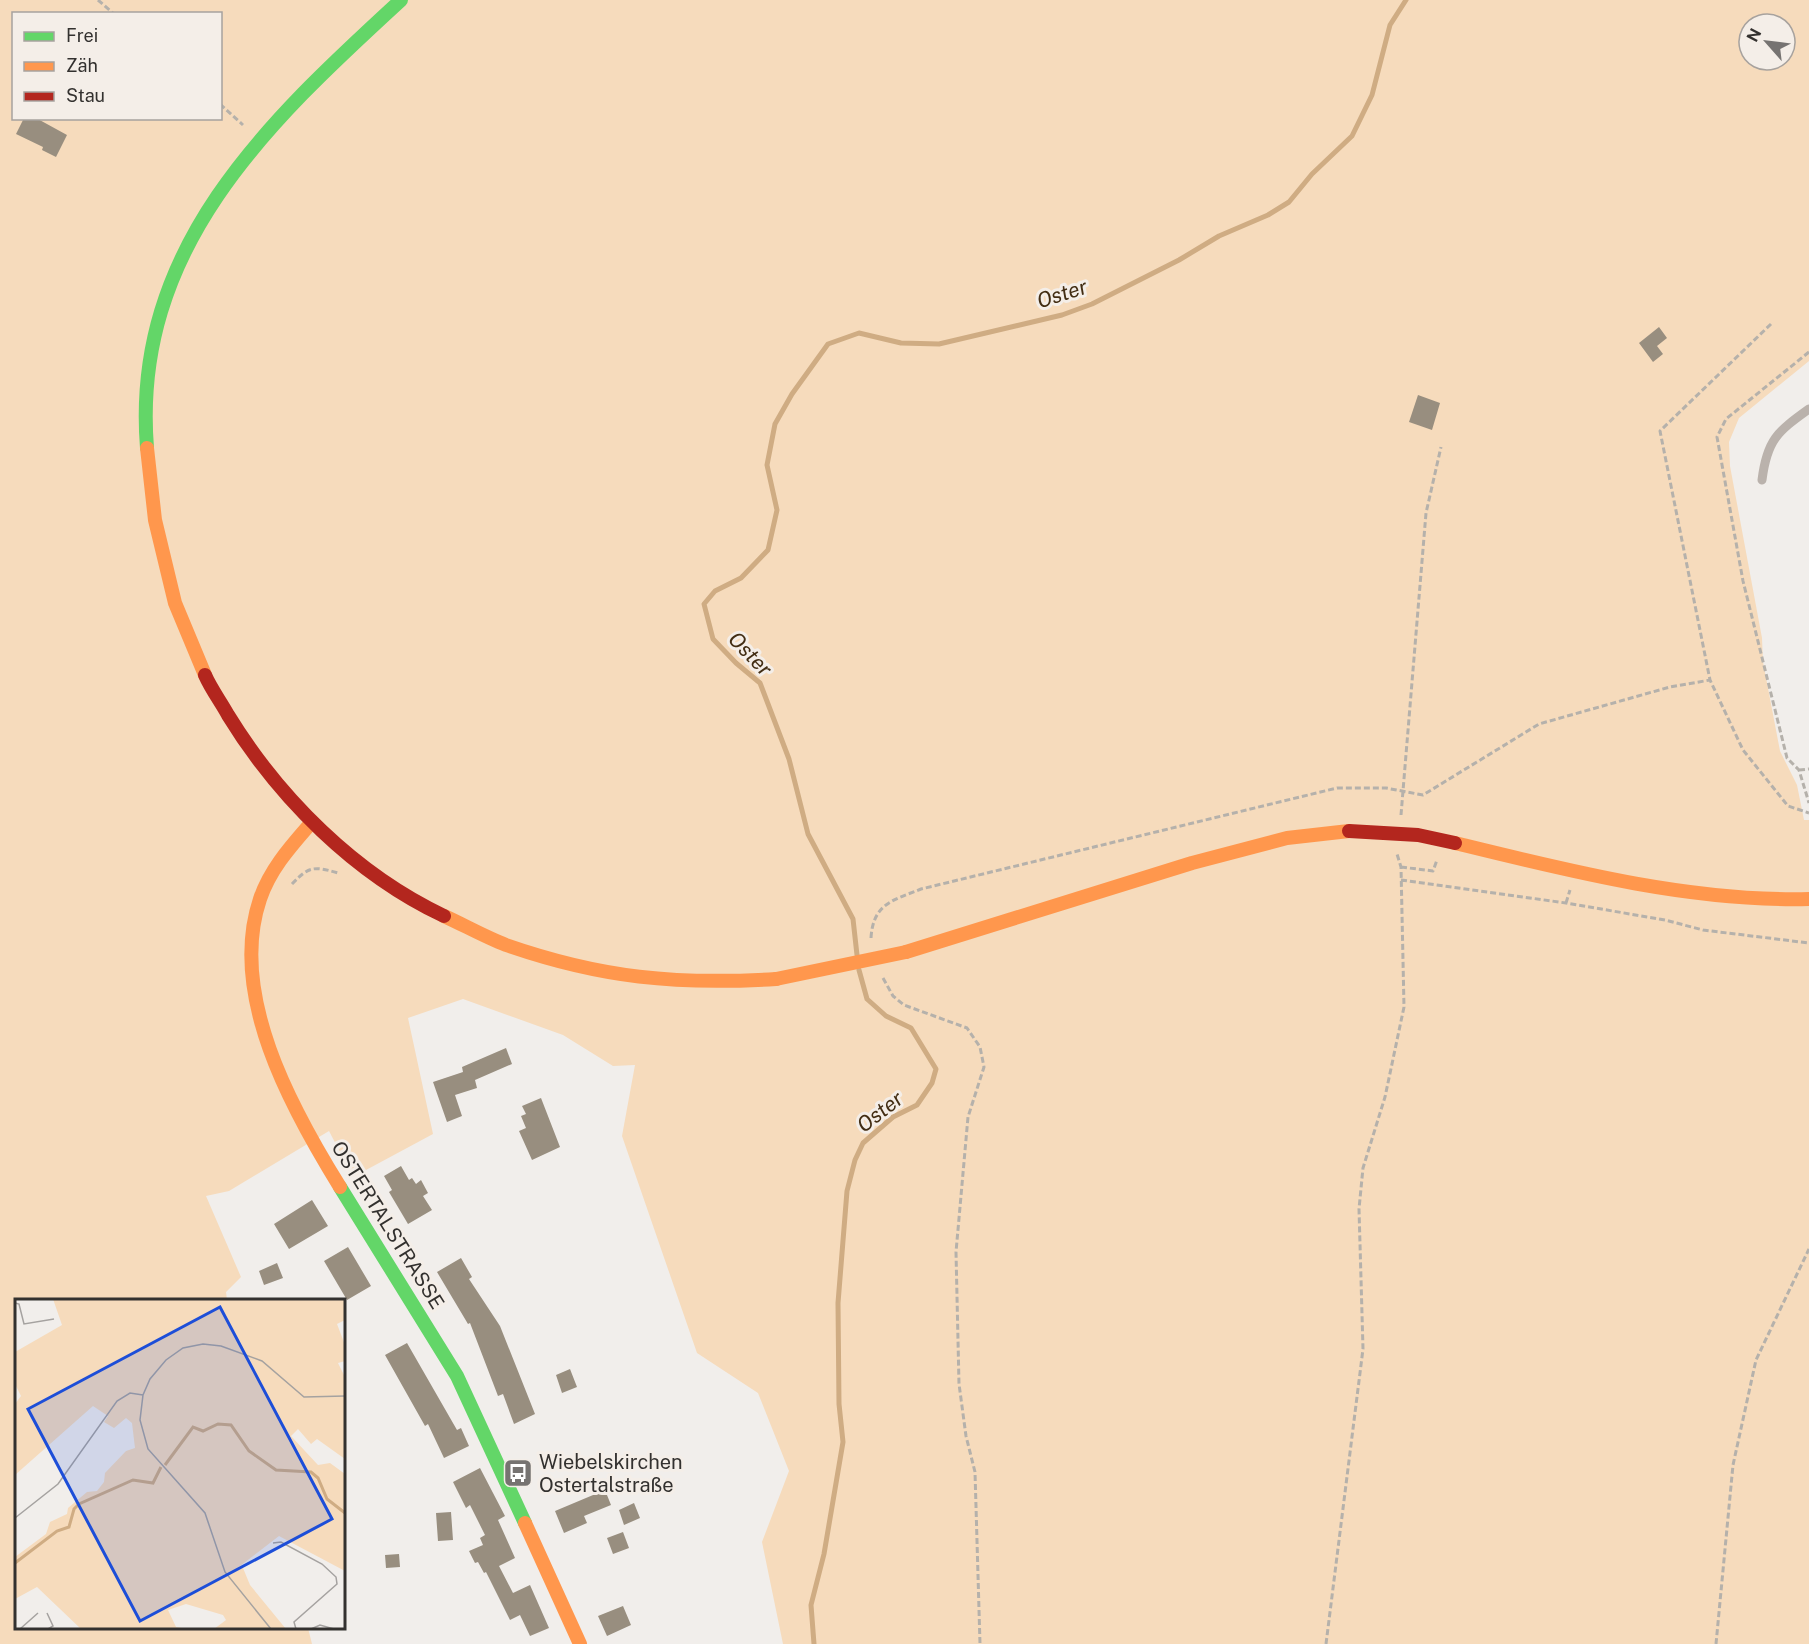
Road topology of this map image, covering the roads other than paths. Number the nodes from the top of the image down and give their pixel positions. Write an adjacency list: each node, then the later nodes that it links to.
1 (401, 0): 4 (main road)
2 (1809, 410): 3 (lane)
3 (1762, 480)
4 (311, 823): 5 (main road, bridge); 6 (main road, OSTERTALSTRASSE)
5 (1809, 899)
6 (580, 1644)

